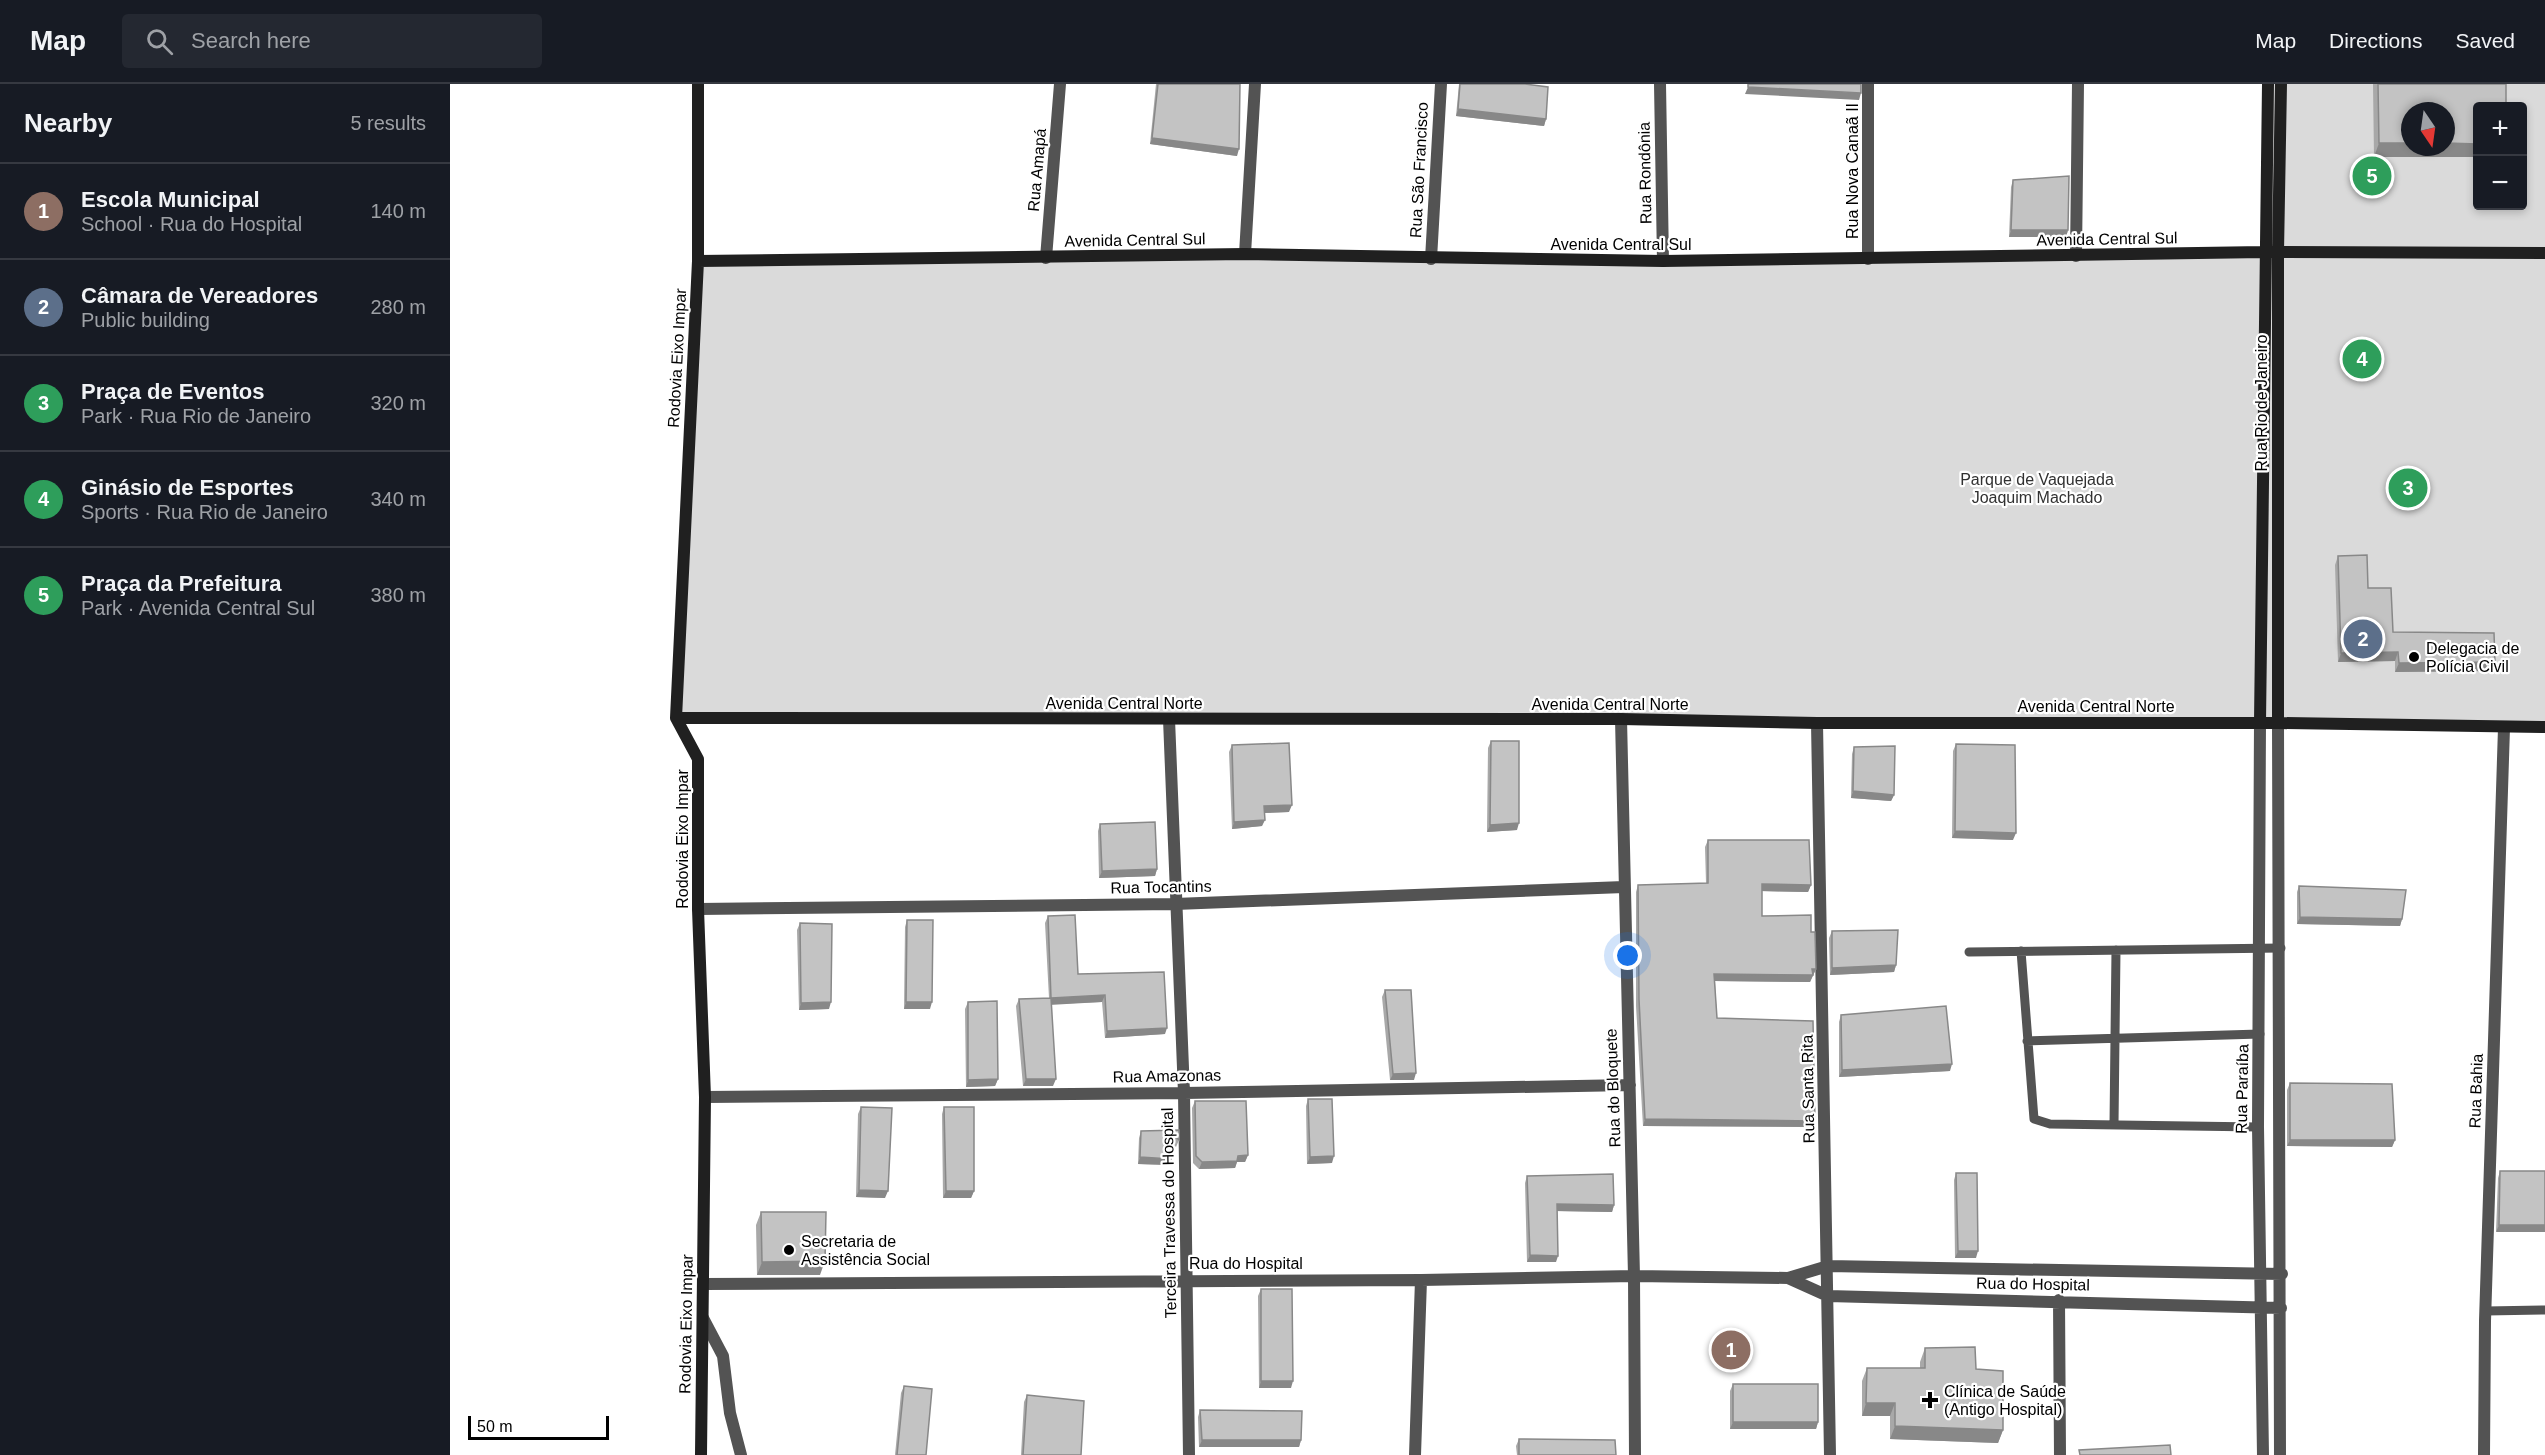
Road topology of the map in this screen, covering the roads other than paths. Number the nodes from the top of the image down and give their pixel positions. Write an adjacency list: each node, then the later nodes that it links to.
1 (698, 84): 18 (street, Rodovia Eixo Impar)
2 (1060, 84): 15 (street, Rua Amapá)
3 (1255, 84): 13 (street)
4 (1441, 84): 16 (street, Rua São Francisco)
5 (1660, 84): 19 (street, Rua Rondônia)
6 (1868, 84): 17 (street, Rua Nova Canaã II)
7 (2078, 84): 14 (street)
8 (2268, 84): 10 (street, Rua Rio de Janeiro)
9 (2281, 84): 11 (street, Rua Rio de Janeiro)
10 (2264, 252): 11 (street, Avenida Central Sul); 14 (street, Avenida Central Sul); 23 (street, Rua Rio de Janeiro)
11 (2278, 252): 12 (street, Avenida Central Sul); 25 (street, Rua Rio de Janeiro)
12 (2545, 253)
13 (1245, 254): 15 (street, Avenida Central Sul); 16 (street, Avenida Central Sul)
14 (2076, 256): 17 (street, Avenida Central Sul)
15 (1046, 258): 18 (street, Avenida Central Sul)
16 (1431, 259): 19 (street, Avenida Central Sul)
17 (1868, 259): 19 (street, Avenida Central Sul)
18 (698, 261): 20 (street, Rodovia Eixo Impar)
19 (1663, 261)
20 (676, 718): 21 (street, Avenida Central Norte); 30 (street, Rodovia Eixo Impar)
21 (1169, 719): 22 (street, Avenida Central Norte); 29 (street, Terceira Travessa do Hospital)
22 (1621, 719): 24 (street, Avenida Central Norte); 28 (street, Rua do Bloquete)
23 (2260, 722): 24 (street, Avenida Central Norte); 25 (street, Avenida Central Norte); 31 (street, Rua Paraíba)
24 (1817, 723): 44 (street, Rua Santa Rita)
25 (2278, 723): 27 (street, Avenida Central Norte); 32 (street)
26 (2545, 727): 27 (street, Avenida Central Norte)
27 (2504, 728): 57 (street, Rua Bahia)
28 (1624, 887): 29 (street, Rua Tocantins); 39 (street, Rua do Bloquete)
29 (1175, 904): 30 (street, Rua Tocantins); 40 (street, Terceira Travessa do Hospital)
30 (698, 909): 41 (street, Rodovia Eixo Impar)
31 (2260, 948): 32 (lane); 33 (lane); 36 (street, Rua Paraíba)
32 (2281, 948): 45 (street)
33 (2116, 950): 34 (lane); 37 (lane)
34 (2021, 951): 35 (lane); 38 (lane)
35 (1968, 952)
36 (2260, 1034): 37 (lane); 43 (street, Rua Paraíba)
37 (2115, 1038): 38 (lane); 42 (lane)
38 (2027, 1041): 42 (lane)
39 (1630, 1085): 40 (street, Rua Amazonas); 47 (street, Rua do Bloquete)
40 (1184, 1093): 41 (street, Rua Amazonas); 49 (street, Terceira Travessa do Hospital)
41 (705, 1097): 51 (street, Rodovia Eixo Impar)
42 (2115, 1125): 43 (lane)
43 (2258, 1127): 46 (street, Rua Paraíba)
44 (1828, 1266): 46 (street, Rua do Hospital); 48 (street, Rua do Hospital); 52 (street, Rua Santa Rita)
45 (2282, 1274): 46 (street, Rua do Hospital); 55 (street)
46 (2261, 1275): 54 (street, Rua Paraíba)
47 (1634, 1276): 48 (street, Rua do Hospital); 50 (street, Rua do Hospital); 63 (street, Rua do Bloquete)
48 (1788, 1278): 52 (street, Rua do Hospital)
49 (1185, 1279): 50 (street, Rua do Hospital); 51 (street, Rua do Hospital); 61 (street, Terceira Travessa do Hospital)
50 (1421, 1280): 62 (street)
51 (703, 1284): 58 (street, Rodovia Eixo Impar)
52 (1828, 1296): 53 (street, Rua do Hospital); 64 (street, Rua Santa Rita)
53 (2059, 1300): 54 (street, Rua do Hospital); 65 (street)
54 (2261, 1307): 55 (street, Rua do Hospital); 66 (street, Rua Paraíba)
55 (2282, 1308): 67 (street)
56 (2545, 1310): 57 (lane)
57 (2486, 1311): 68 (street, Rua Bahia)
58 (703, 1318): 59 (street, Rodovia Eixo Impar); 60 (street)
59 (701, 1455)
60 (741, 1455)
61 (1189, 1455)
62 (1415, 1455)
63 (1635, 1455)
64 (1830, 1455)
65 (2060, 1455)
66 (2263, 1455)
67 (2280, 1455)
68 (2484, 1455)

